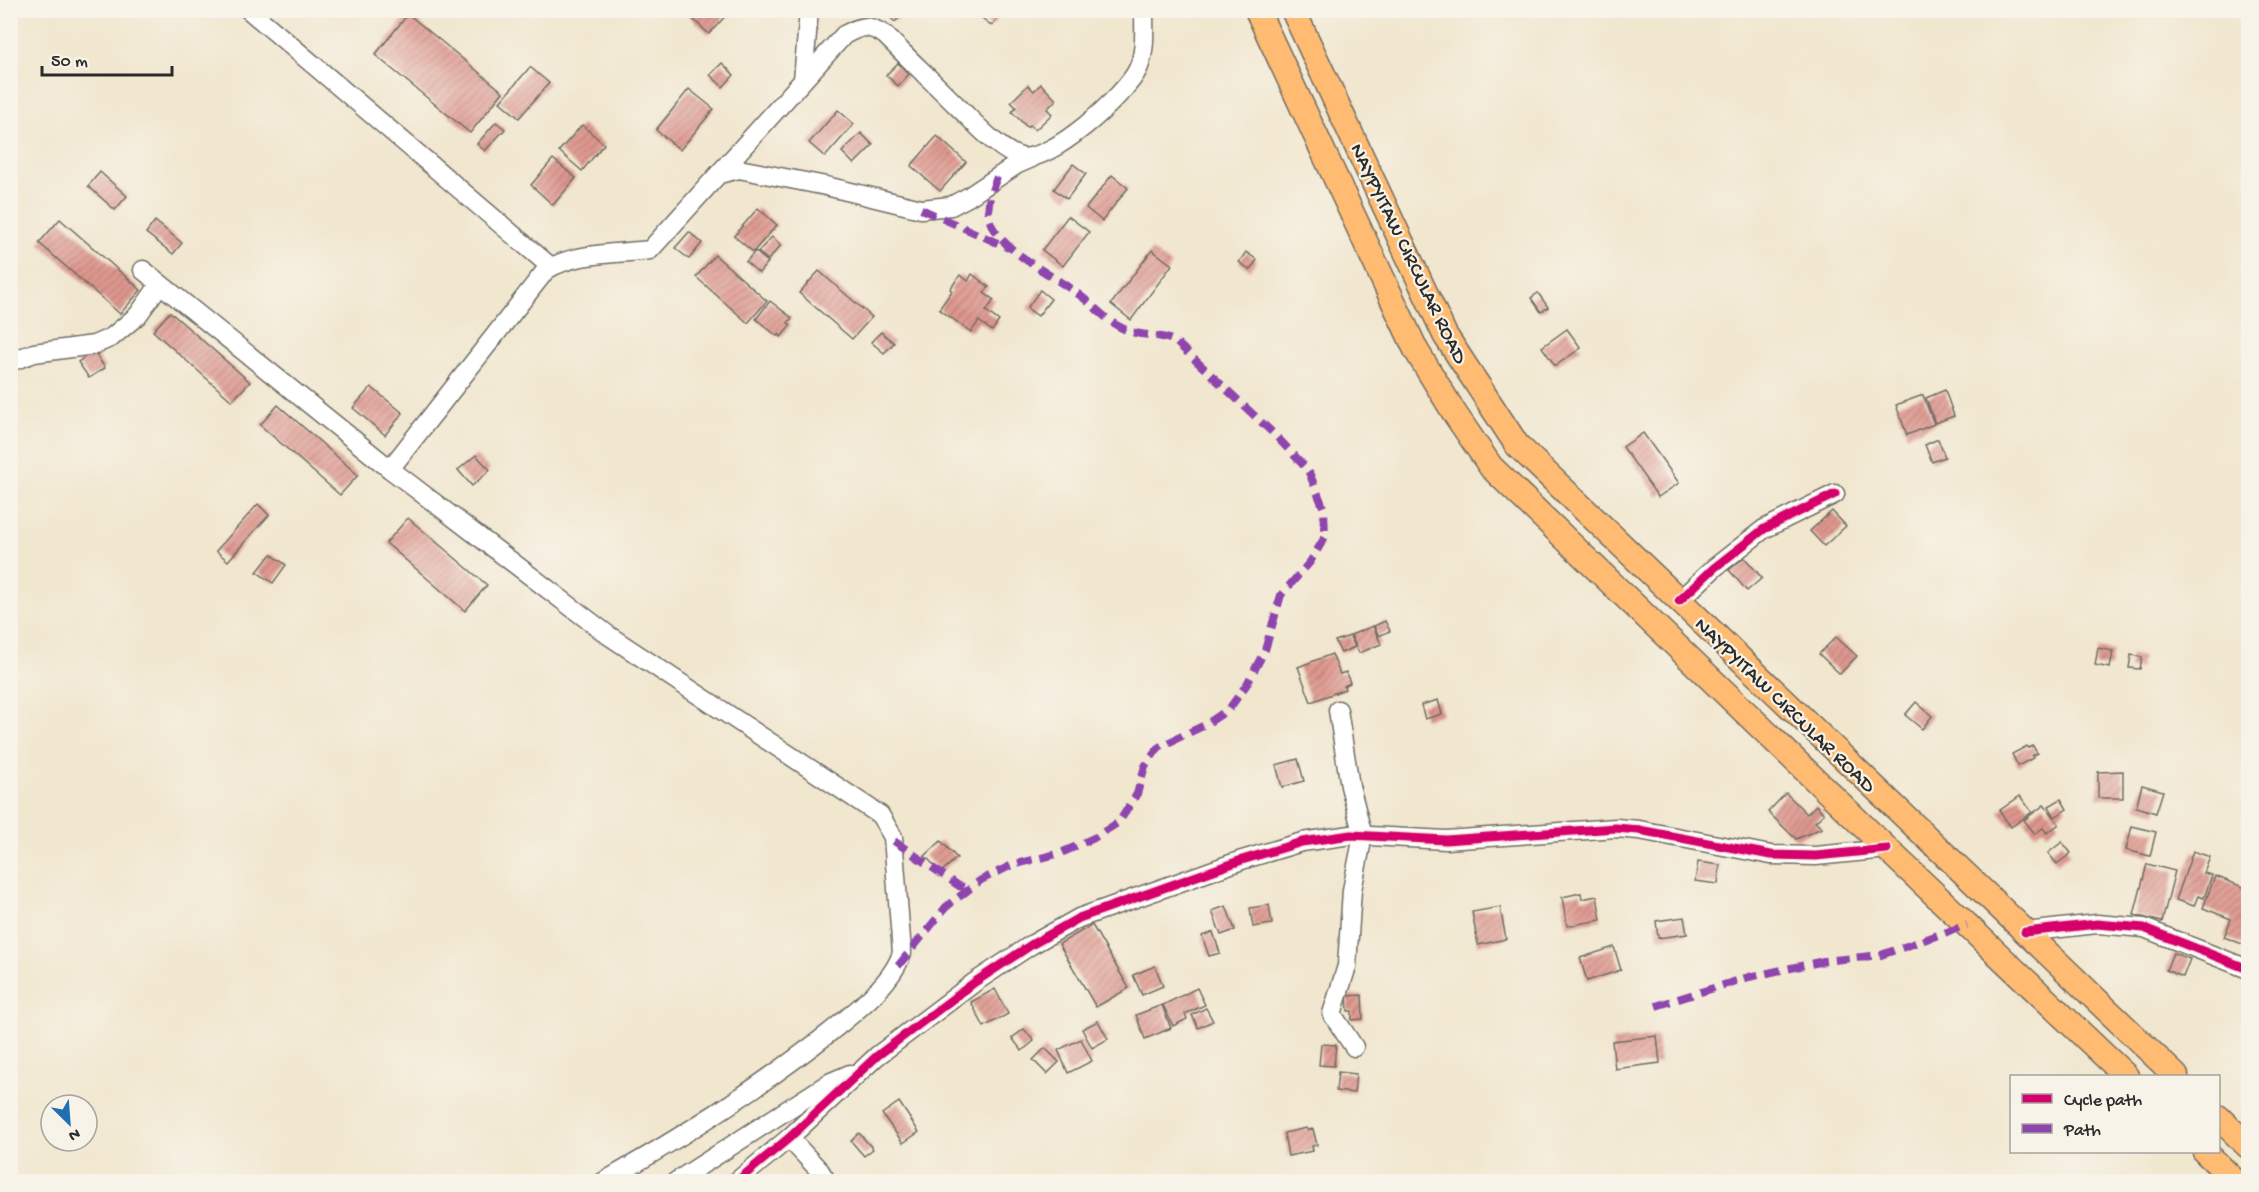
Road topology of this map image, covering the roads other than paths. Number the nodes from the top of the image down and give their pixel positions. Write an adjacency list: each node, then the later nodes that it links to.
1 (249, 10): 9 (street)
2 (809, 10): 6 (street)
3 (1144, 10): 7 (street)
4 (1257, 10): 18 (main road)
5 (1293, 10): 15 (main road, NAYPYITAW CIRCULAR ROAD)
6 (803, 80): 7 (street); 8 (street)
7 (1032, 158): 8 (street)
8 (719, 174): 9 (street)
9 (551, 267): 13 (street)
10 (143, 270): 11 (street)
11 (160, 284): 12 (street); 13 (street)
12 (10, 362)
13 (390, 469): 29 (street)
14 (1835, 494): 15 (street)
15 (1679, 601): 19 (main road, NAYPYITAW CIRCULAR ROAD)
16 (1338, 710): 17 (street)
17 (1363, 836): 18 (street); 21 (street); 22 (street)
18 (1887, 849): 23 (main road)
19 (2025, 932): 20 (street); 24 (main road, NAYPYITAW CIRCULAR ROAD)
20 (2248, 969)
21 (1354, 1047)
22 (868, 1065): 26 (street); 30 (street)
23 (2124, 1075)
24 (2174, 1075)
25 (2220, 1119): 27 (main road)
26 (789, 1138): 31 (street); 32 (street)
27 (2248, 1146)
28 (2206, 1153): 33 (main road)
29 (603, 1182)
30 (675, 1182)
31 (736, 1182)
32 (828, 1182)
33 (2236, 1182)

